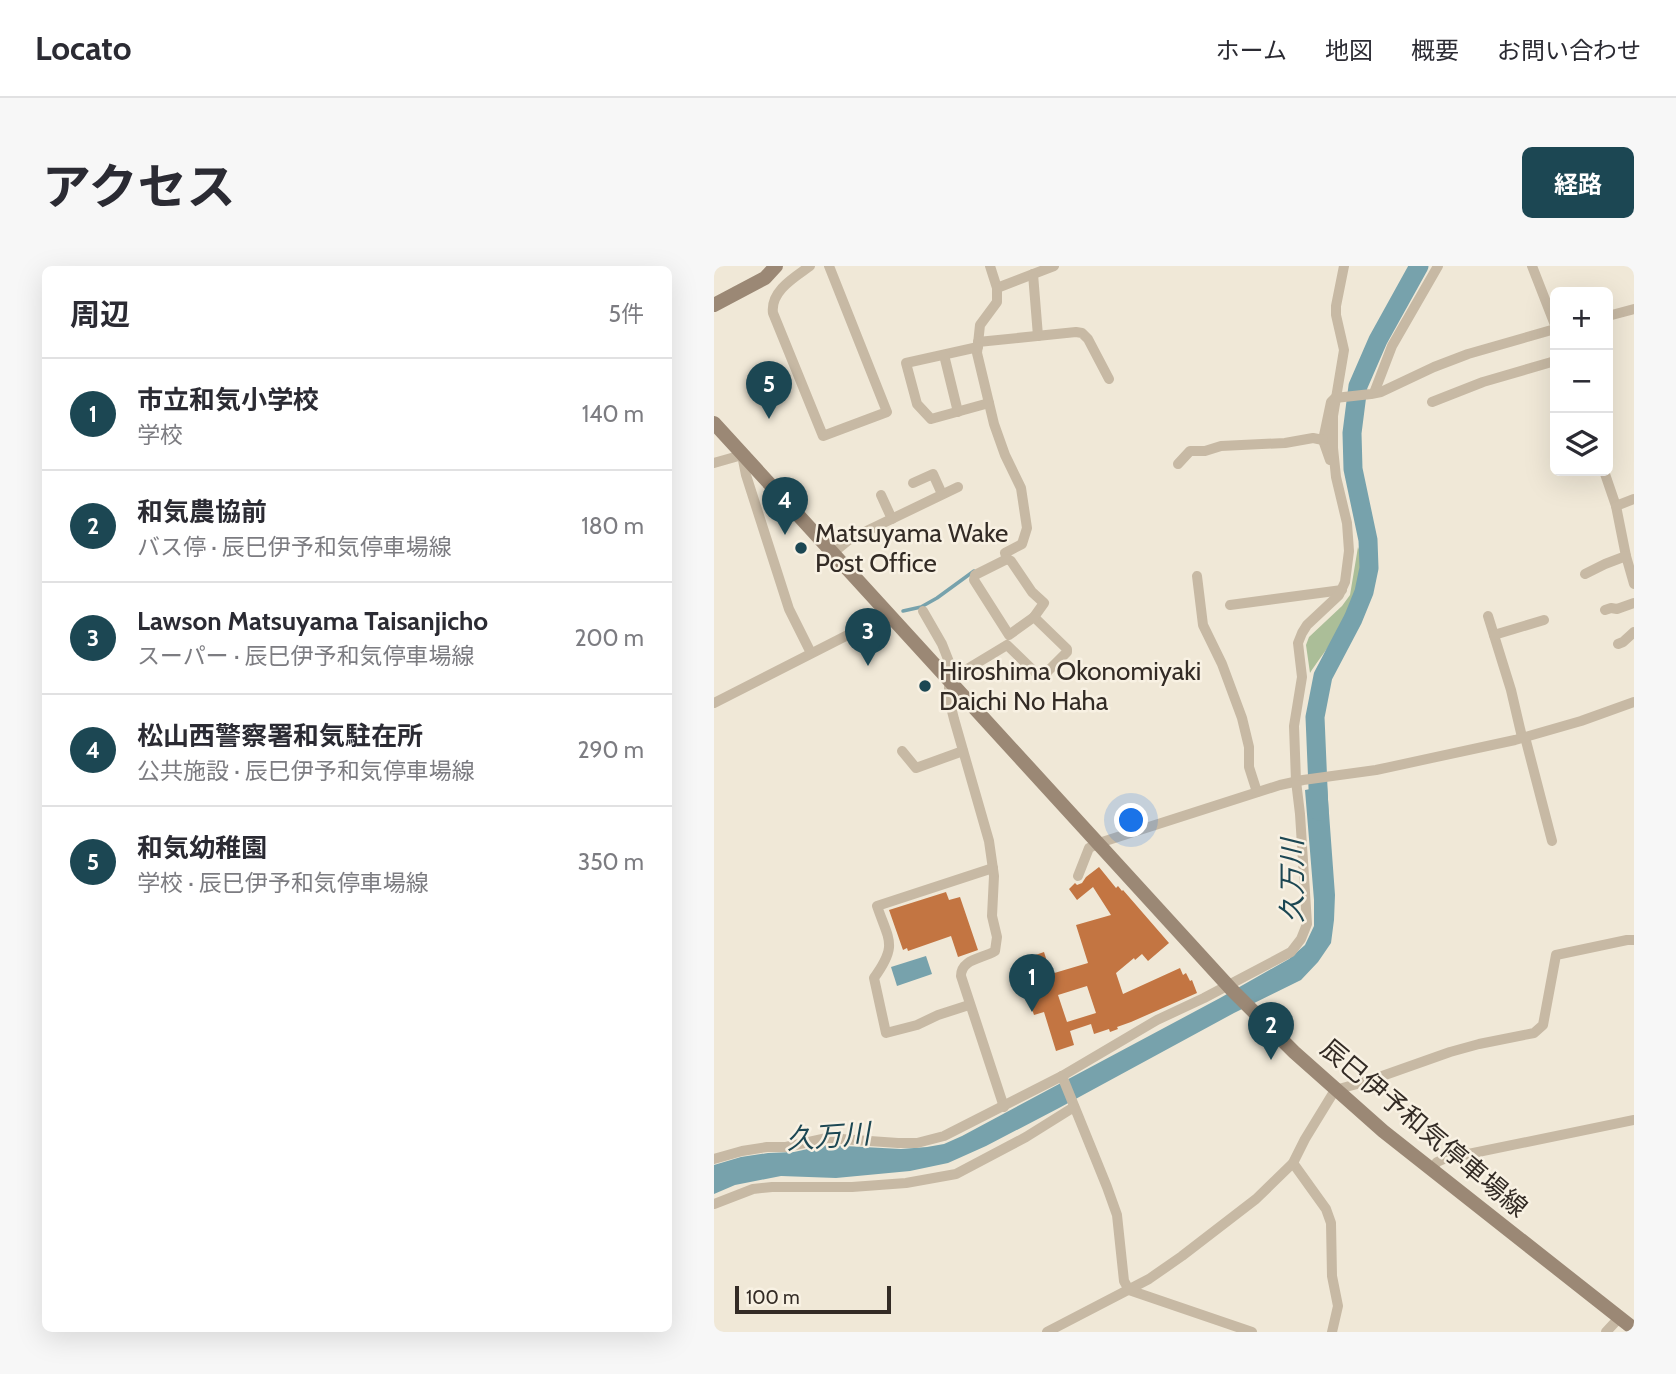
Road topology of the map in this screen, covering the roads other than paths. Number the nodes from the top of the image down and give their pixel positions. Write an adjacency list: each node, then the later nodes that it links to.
1 (776, 266): 10 (street); 12 (main road)
2 (810, 266): 10 (street)
3 (829, 266): 10 (street)
4 (990, 266): 11 (street)
5 (1054, 266): 9 (street)
6 (1344, 266): 23 (street)
7 (1438, 266): 22 (street)
8 (1532, 266): 14 (street)
9 (1032, 274): 11 (street); 17 (street)
10 (791, 280)
11 (997, 288): 18 (street)
12 (714, 305)
13 (1634, 309): 15 (street)
14 (1550, 314)
15 (1613, 315)
16 (1550, 329): 22 (street)
17 (1038, 336): 18 (street); 21 (street)
18 (978, 344): 19 (street); 25 (street)
19 (944, 355): 26 (street); 26 (street)
20 (1550, 362): 24 (street)
21 (1109, 379)
22 (1373, 394): 23 (street)
23 (1338, 397): 28 (street); 33 (street)
24 (1432, 402)
25 (989, 403): 26 (street); 43 (street)
26 (958, 412)
27 (714, 423): 29 (main road, 辰巳伊予和気停車場線)
28 (1323, 440): 31 (street); 33 (street)
29 (742, 455): 30 (street); 41 (main road, 辰巳伊予和気停車場線); 60 (street)
30 (714, 463)
31 (1178, 464)
32 (1606, 476): 39 (street)
33 (1336, 477): 47 (street)
34 (913, 483): 36 (street)
35 (958, 487): 36 (street)
36 (942, 494): 40 (street)
37 (881, 495): 40 (street)
38 (1634, 499): 39 (street)
39 (1616, 506): 42 (street)
40 (892, 519): 41 (street)
41 (833, 553): 52 (main road, 辰巳伊予和気停車場線)
42 (1626, 556): 44 (street); 46 (street)
43 (1007, 559): 54 (street); 58 (street)
44 (1585, 574)
45 (1197, 576): 68 (street)
46 (1634, 584)
47 (1342, 590): 49 (street); 67 (street)
48 (1634, 603): 50 (street)
49 (1230, 605)
50 (1605, 610)
51 (923, 611): 61 (street)
52 (889, 614): 60 (street); 61 (main road, 辰巳伊予和気停車場線)
53 (1488, 616): 57 (street)
54 (1034, 617): 58 (street); 58 (street)
55 (1544, 620): 57 (street)
56 (1634, 632): 59 (street)
57 (1494, 635): 64 (street)
58 (1008, 640): 61 (street)
59 (1618, 644)
60 (811, 653): 63 (street)
61 (952, 679): 66 (street); 70 (main road, 辰巳伊予和気停車場線)
62 (1634, 702): 64 (street)
63 (714, 703)
64 (1524, 737): 67 (street); 69 (street)
65 (902, 751): 66 (street)
66 (963, 751): 71 (street)
67 (1300, 781): 68 (street); 74 (street)
68 (1256, 792): 70 (street)
69 (1552, 841)
70 (1099, 843): 72 (street); 74 (main road, 辰巳伊予和気停車場線)
71 (993, 868): 75 (street); 75 (street)
72 (1078, 876)
73 (1634, 940): 77 (street)
74 (1230, 988): 76 (street); 77 (main road, 辰巳伊予和気停車場線)
75 (970, 1005): 79 (street)
76 (1062, 1078): 78 (street); 79 (street)
77 (1335, 1090): 82 (street); 83 (main road, 辰巳伊予和気停車場線)
78 (1074, 1106): 84 (street); 85 (street)
79 (1004, 1107): 81 (street)
80 (1634, 1120): 83 (street)
81 (714, 1159)
82 (1293, 1163): 85 (street); 90 (street)
83 (1431, 1170): 86 (main road, 辰巳伊予和気停車場線)
84 (714, 1204)
85 (1129, 1290): 88 (street); 89 (street)
86 (1619, 1318): 87 (main road, 辰巳伊予和気停車場線); 91 (street)
87 (1634, 1329)
88 (1047, 1332)
89 (1252, 1332)
90 (1332, 1332)
91 (1606, 1332)

